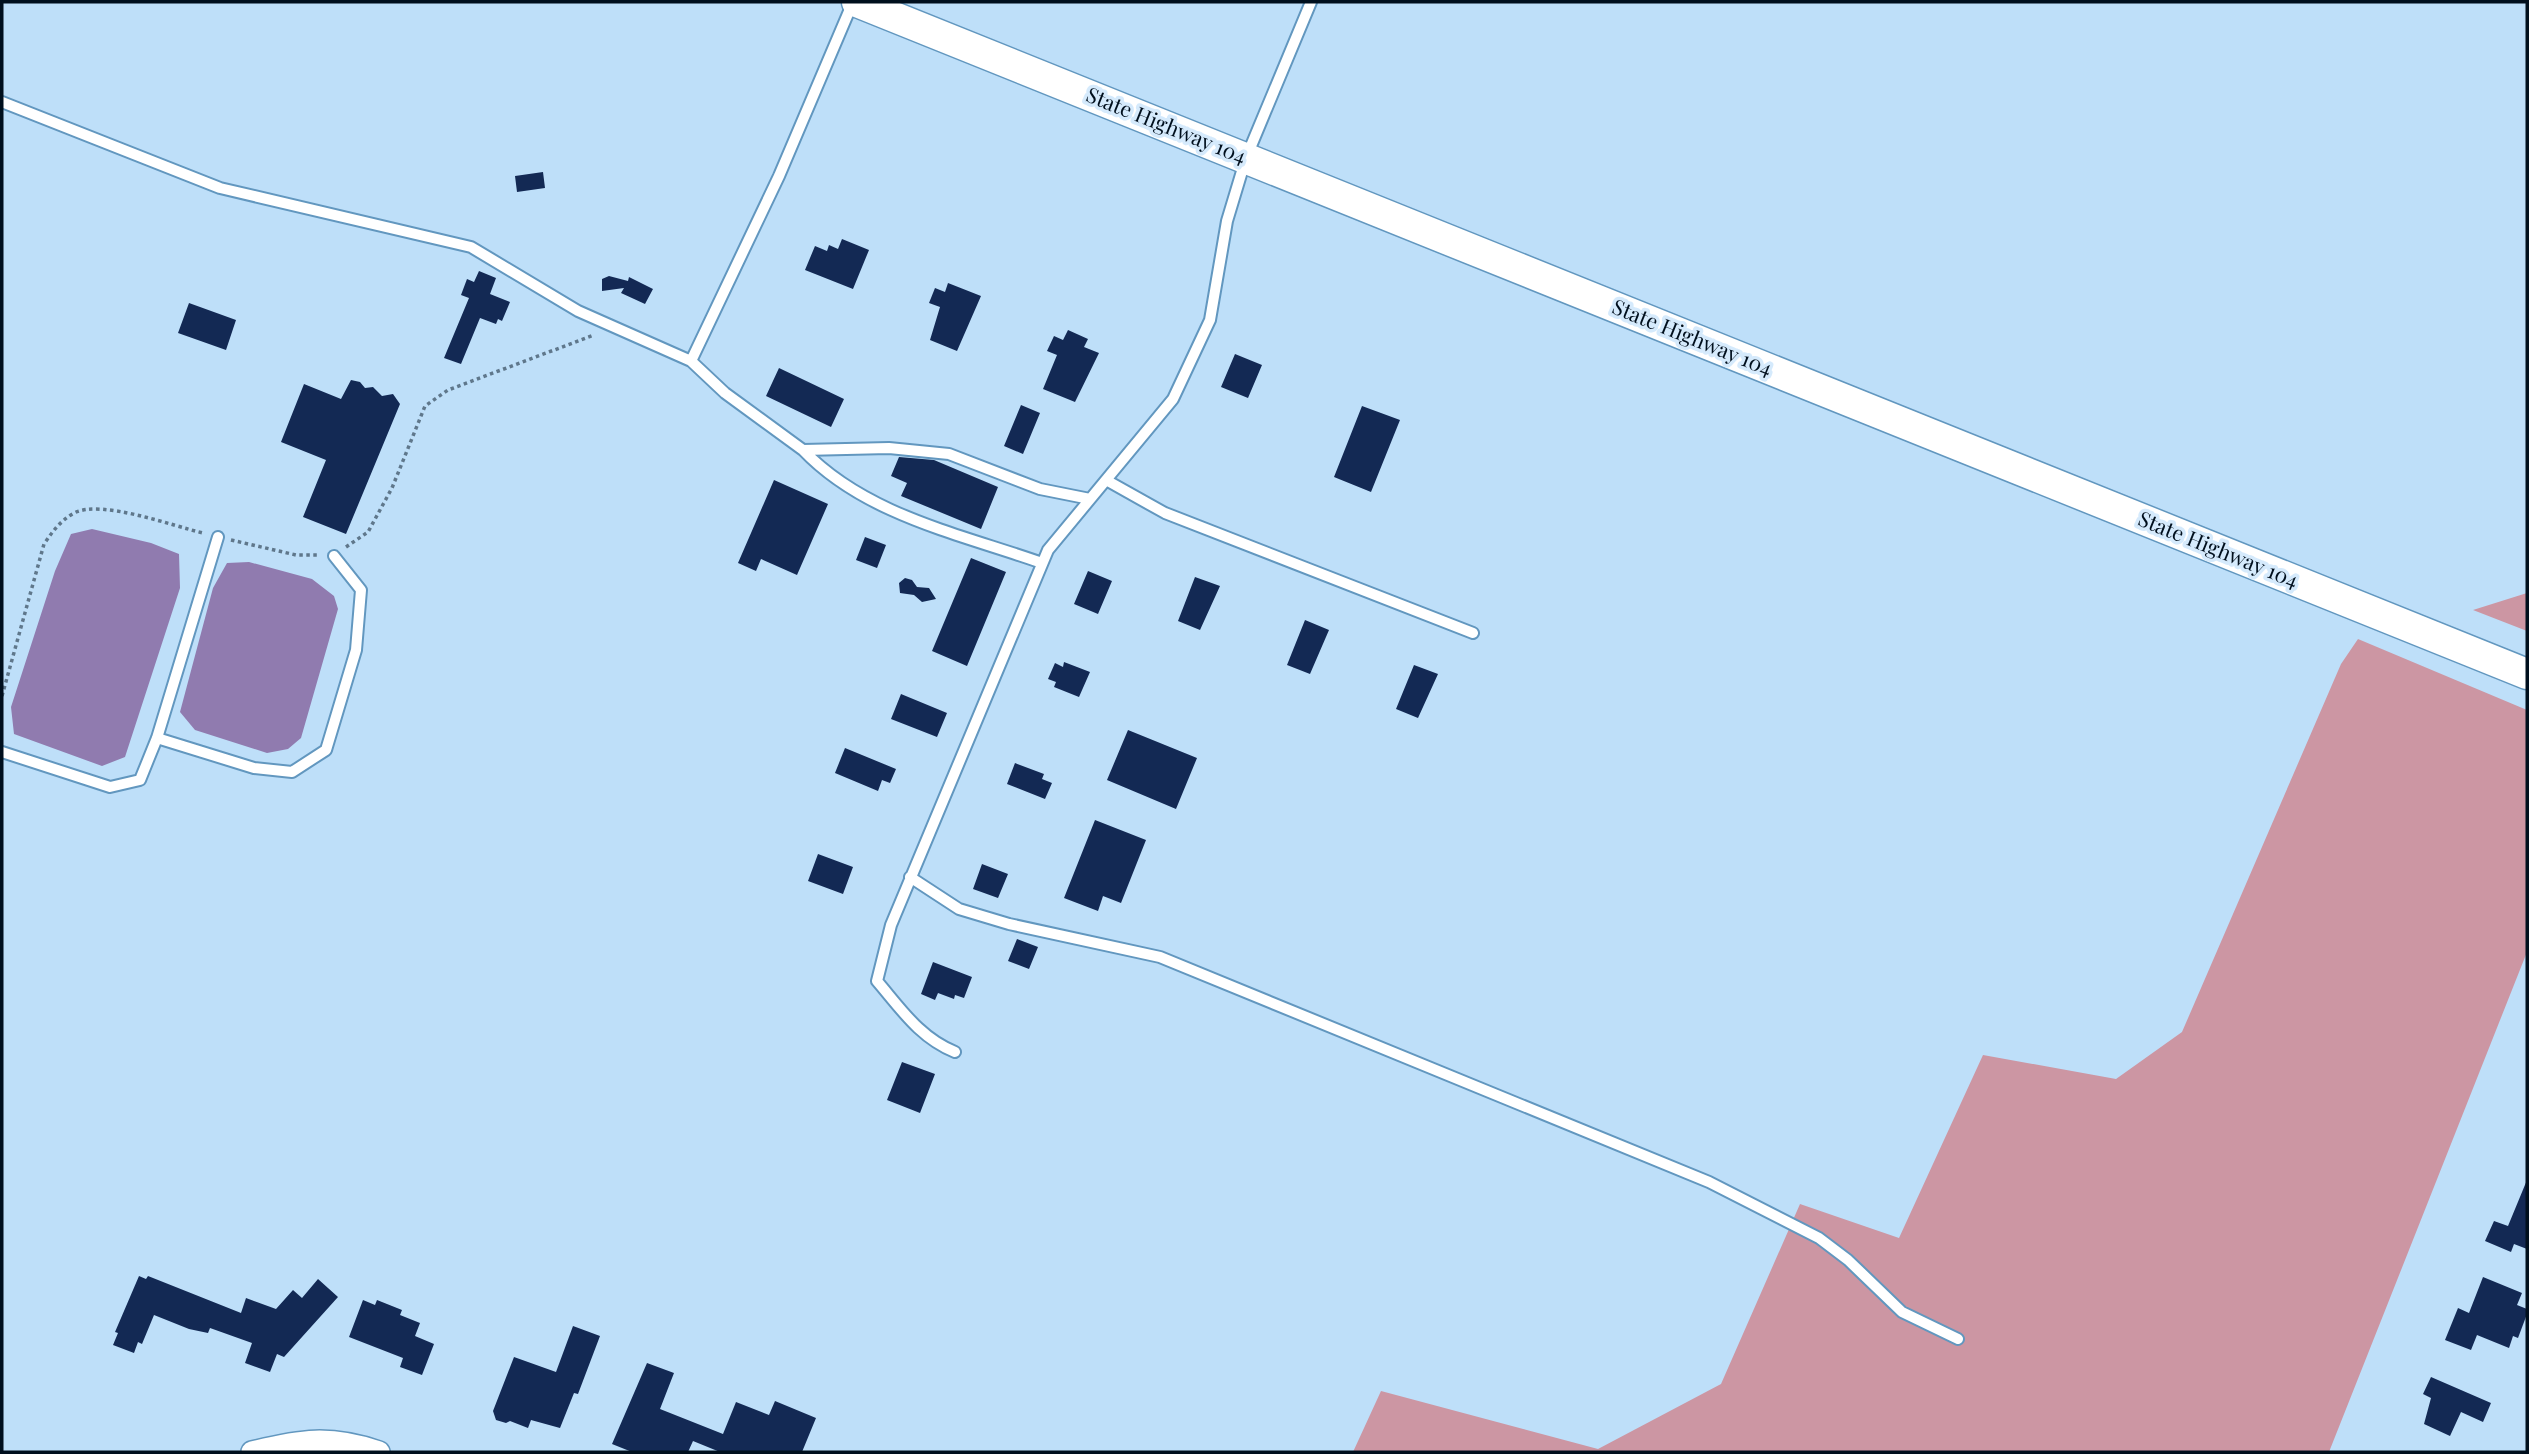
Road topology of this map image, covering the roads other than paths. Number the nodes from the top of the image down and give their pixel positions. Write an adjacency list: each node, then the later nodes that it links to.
1 (855, 2): 4 (main road, State Highway 104); 5 (lane)
2 (1311, 2): 4 (lane)
3 (2, 102): 5 (lane)
4 (1246, 158): 7 (lane); 13 (main road, State Highway 104)
5 (691, 361): 6 (lane)
6 (803, 450): 8 (lane); 11 (lane)
7 (1105, 480): 8 (lane); 12 (lane)
8 (1090, 499): 11 (lane)
9 (218, 537): 14 (lane)
10 (334, 556): 14 (lane)
11 (1042, 563): 16 (lane)
12 (1473, 633)
13 (2527, 674)
14 (157, 738): 15 (lane)
15 (2, 752)
16 (910, 877): 17 (lane); 18 (lane)
17 (955, 1052)
18 (1958, 1339)
19 (371, 1451): 20 (street)
20 (251, 1452)

